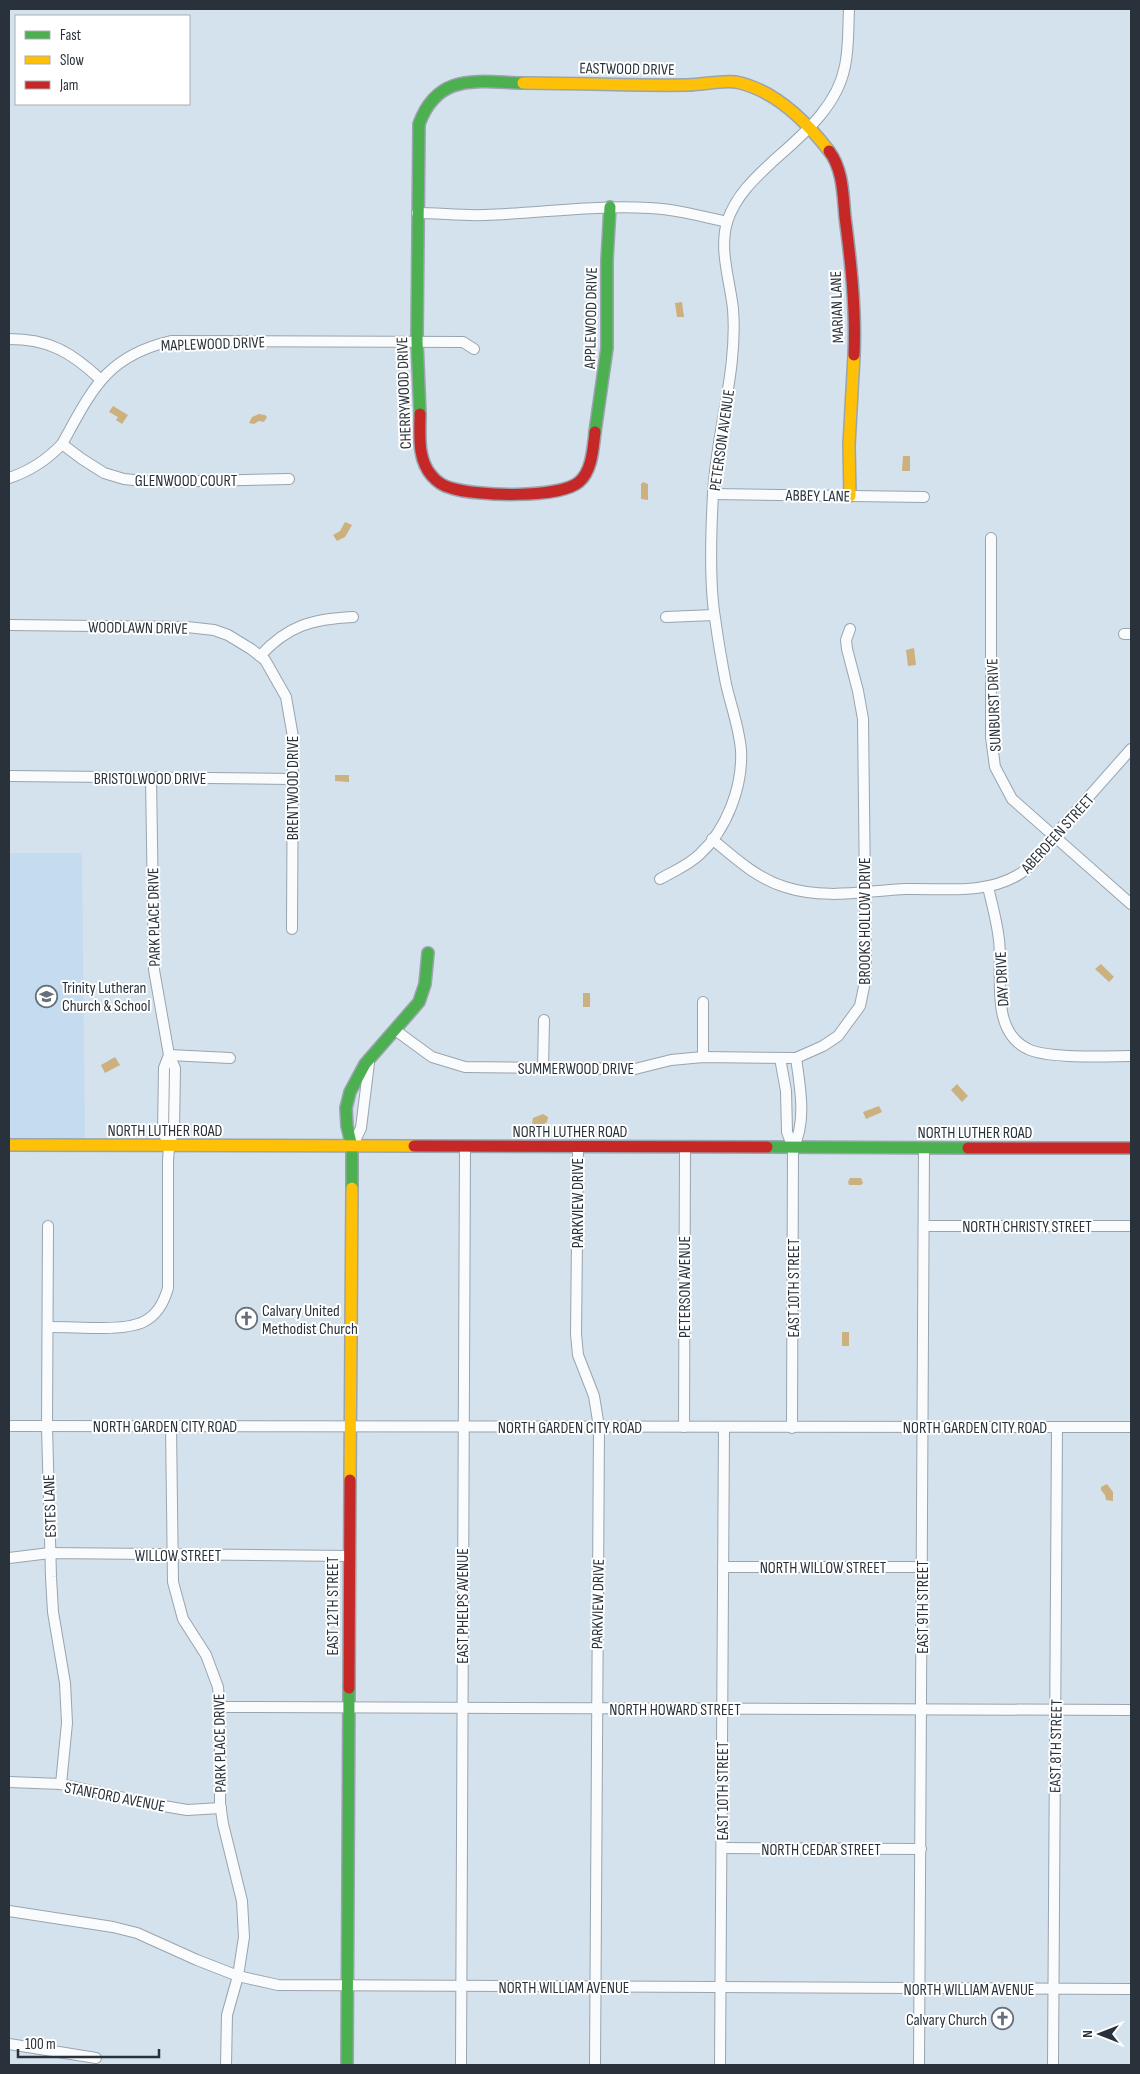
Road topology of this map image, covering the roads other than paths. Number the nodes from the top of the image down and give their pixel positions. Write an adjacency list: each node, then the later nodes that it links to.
1 (849, 9): 3 (street, PETERSON AVENUE)
2 (433, 96): 3 (street, EASTWOOD DRIVE); 5 (street, CHERRYWOOD DRIVE)
3 (810, 127): 6 (street, PETERSON AVENUE); 16 (street, MARIAN LANE)
4 (610, 207): 5 (street); 6 (street); 14 (street, APPLEWOOD DRIVE)
5 (416, 213): 8 (street, CHERRYWOOD DRIVE)
6 (727, 222): 15 (street, PETERSON AVENUE)
7 (9, 339): 10 (street)
8 (416, 341): 9 (street, MAPLEWOOD DRIVE); 10 (street, MAPLEWOOD DRIVE); 14 (street, CHERRYWOOD DRIVE)
9 (474, 349)
10 (100, 379): 11 (street, MAPLEWOOD DRIVE)
11 (62, 444): 12 (street, MAPLEWOOD DRIVE); 13 (street, GLENWOOD COURT)
12 (9, 478)
13 (290, 479)
14 (577, 484)
15 (713, 494): 16 (street, ABBEY LANE); 19 (street, PETERSON AVENUE)
16 (850, 496): 17 (street, ABBEY LANE)
17 (924, 497)
18 (991, 538): 29 (street, SUNBURST DRIVE)
19 (714, 615): 21 (street); 30 (street, PETERSON AVENUE)
20 (354, 617): 24 (street)
21 (666, 617)
22 (9, 625): 24 (street, WOODLAWN DRIVE)
23 (850, 629): 33 (street, BROOKS HOLLOW DRIVE)
24 (260, 656): 28 (street, BRENTWOOD DRIVE)
25 (1131, 749): 29 (street, ABERDEEN STREET)
26 (9, 776): 27 (street, BRISTOLWOOD DRIVE)
27 (151, 777): 28 (street, BRISTOLWOOD DRIVE); 40 (street, PARK PLACE DRIVE)
28 (292, 779): 35 (street, BRENTWOOD DRIVE)
29 (1054, 836): 32 (street, ABERDEEN STREET); 34 (street, SUNBURST DRIVE)
30 (712, 839): 31 (street, PETERSON AVENUE); 33 (street, ABERDEEN STREET)
31 (660, 879)
32 (988, 887): 33 (street, ABERDEEN STREET); 42 (street, DAY DRIVE)
33 (865, 893): 45 (street, BROOKS HOLLOW DRIVE)
34 (1131, 904)
35 (292, 929)
36 (428, 953): 39 (street, EAST 12TH STREET)
37 (703, 1002): 41 (street)
38 (544, 1020): 47 (street)
39 (395, 1030): 46 (street, EAST 12TH STREET); 47 (street, SUMMERWOOD DRIVE)
40 (169, 1056): 43 (street); 49 (street, PARK PLACE DRIVE)
41 (703, 1056): 44 (street, SUMMERWOOD DRIVE); 47 (street, SUMMERWOOD DRIVE)
42 (1131, 1056)
43 (230, 1058)
44 (780, 1058): 45 (street, SUMMERWOOD DRIVE); 54 (street)
45 (796, 1058): 54 (street)
46 (369, 1062): 50 (street, EAST 12TH STREET); 50 (street, EAST 12TH STREET)
47 (543, 1069)
48 (9, 1145): 49 (street, NORTH LUTHER ROAD)
49 (169, 1146): 50 (street, NORTH LUTHER ROAD); 60 (street, PARK PLACE DRIVE)
50 (352, 1146): 51 (street, NORTH LUTHER ROAD); 64 (street, EAST 12TH STREET)
51 (465, 1147): 52 (street, NORTH LUTHER ROAD); 65 (street, EAST PHELPS AVENUE)
52 (578, 1147): 53 (street, NORTH LUTHER ROAD); 66 (street, PARKVIEW DRIVE)
53 (685, 1147): 54 (street, NORTH LUTHER ROAD); 67 (street, PETERSON AVENUE)
54 (793, 1148): 55 (street, NORTH LUTHER ROAD); 72 (street, EAST 10TH STREET)
55 (924, 1148): 56 (street, NORTH LUTHER ROAD); 58 (street, EAST 9TH STREET)
56 (1131, 1148)
57 (48, 1226): 60 (street, ESTES LANE)
58 (924, 1226): 59 (street, NORTH CHRISTY STREET); 69 (street, EAST 9TH STREET)
59 (1131, 1226)
60 (48, 1327): 62 (street, ESTES LANE)
61 (9, 1426): 62 (street, NORTH GARDEN CITY ROAD)
62 (46, 1426): 63 (street, NORTH GARDEN CITY ROAD); 73 (street, ESTES LANE)
63 (171, 1426): 64 (street, NORTH GARDEN CITY ROAD); 74 (street, PARK PLACE DRIVE)
64 (350, 1426): 65 (street, NORTH GARDEN CITY ROAD); 75 (street, EAST 12TH STREET)
65 (462, 1427): 66 (street, NORTH GARDEN CITY ROAD); 81 (street, EAST PHELPS AVENUE)
66 (599, 1427): 67 (street, NORTH GARDEN CITY ROAD); 83 (street, PARKVIEW DRIVE)
67 (684, 1427): 68 (street, NORTH GARDEN CITY ROAD)
68 (724, 1427): 72 (street, NORTH GARDEN CITY ROAD); 77 (street, EAST 10TH STREET)
69 (923, 1427): 70 (street, NORTH GARDEN CITY ROAD); 72 (street, NORTH GARDEN CITY ROAD); 78 (street, EAST 9TH STREET)
70 (1057, 1427): 71 (street, NORTH GARDEN CITY ROAD); 85 (street, EAST 8TH STREET)
71 (1131, 1427)
72 (792, 1428)
73 (50, 1553): 74 (street, WILLOW STREET); 76 (street, WILLOW STREET); 88 (street, ESTES LANE)
74 (173, 1555): 75 (street, WILLOW STREET); 79 (street, PARK PLACE DRIVE)
75 (349, 1556): 80 (street, EAST 12TH STREET)
76 (9, 1558)
77 (723, 1567): 78 (street, NORTH WILLOW STREET); 84 (street, EAST 10TH STREET)
78 (922, 1567): 82 (street, EAST 9TH STREET)
79 (220, 1707): 80 (street, NORTH HOWARD STREET); 89 (street, PARK PLACE DRIVE)
80 (347, 1708): 81 (street, NORTH HOWARD STREET); 94 (street, EAST 12TH STREET)
81 (462, 1708): 83 (street, NORTH HOWARD STREET); 95 (street, EAST PHELPS AVENUE)
82 (922, 1708): 84 (street, NORTH HOWARD STREET); 85 (street, NORTH HOWARD STREET); 91 (street, EAST 9TH STREET)
83 (596, 1709): 84 (street, NORTH HOWARD STREET); 96 (street, PARKVIEW DRIVE)
84 (722, 1709): 90 (street, EAST 10TH STREET)
85 (1056, 1710): 86 (street, NORTH HOWARD STREET); 99 (street, EAST 8TH STREET)
86 (1131, 1710)
87 (9, 1782): 88 (street, STANFORD AVENUE)
88 (61, 1784): 89 (street, STANFORD AVENUE)
89 (221, 1808): 93 (street, PARK PLACE DRIVE)
90 (722, 1848): 91 (street, NORTH CEDAR STREET); 97 (street, EAST 10TH STREET)
91 (921, 1849): 98 (street, EAST 9TH STREET)
92 (9, 1911): 93 (street, NORTH WILLIAM AVENUE)
93 (238, 1976): 94 (street, NORTH WILLIAM AVENUE); 103 (street, PARK PLACE DRIVE)
94 (347, 1986): 95 (street, NORTH WILLIAM AVENUE); 104 (street, EAST 12TH STREET)
95 (462, 1986): 96 (street, NORTH WILLIAM AVENUE); 105 (street, EAST PHELPS AVENUE)
96 (596, 1987): 97 (street, NORTH WILLIAM AVENUE); 106 (street, PARKVIEW DRIVE)
97 (721, 1987): 98 (street, NORTH WILLIAM AVENUE); 107 (street, EAST 10TH STREET)
98 (920, 1989): 99 (street, NORTH WILLIAM AVENUE); 108 (street, EAST 9TH STREET)
99 (1053, 1989): 100 (street, NORTH WILLIAM AVENUE); 109 (street, EAST 8TH STREET)
100 (1131, 1989)
101 (9, 2044): 102 (street)
102 (96, 2058)
103 (226, 2065)
104 (347, 2065)
105 (461, 2065)
106 (595, 2065)
107 (720, 2065)
108 (919, 2065)
109 (1053, 2065)

